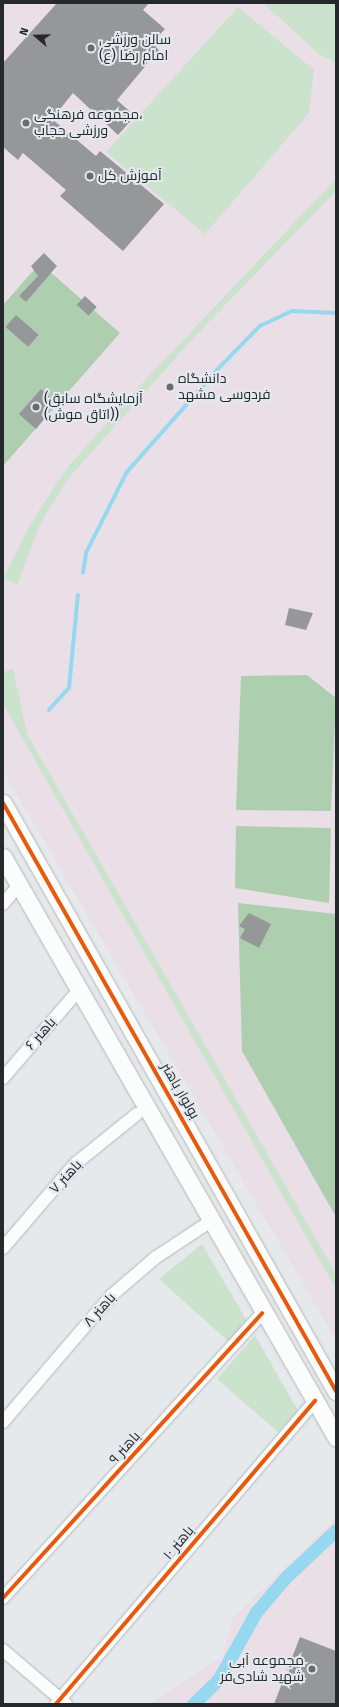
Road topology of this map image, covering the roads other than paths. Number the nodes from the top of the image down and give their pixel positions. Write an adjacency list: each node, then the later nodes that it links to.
1 (3, 803): 6 (street, بولوار باهنر)
2 (3, 857): 3 (street)
3 (19, 885): 4 (street); 5 (street)
4 (3, 904)
5 (79, 990): 7 (street); 8 (street, باهنر ۶)
6 (129, 1025): 7 (street); 13 (street, بولوار باهنر)
7 (106, 1038): 10 (street)
8 (3, 1078)
9 (137, 1114): 11 (street, باهنر ۷)
10 (211, 1222): 12 (street); 15 (street, باهنر ۸)
11 (3, 1248)
12 (262, 1313): 14 (street); 17 (street, باهنر ۹)
13 (336, 1391)
14 (315, 1401): 16 (street); 19 (street, باهنر ۱۰)
15 (4, 1419)
16 (336, 1437)
17 (3, 1598)
18 (3, 1650): 19 (street)
19 (61, 1702)

